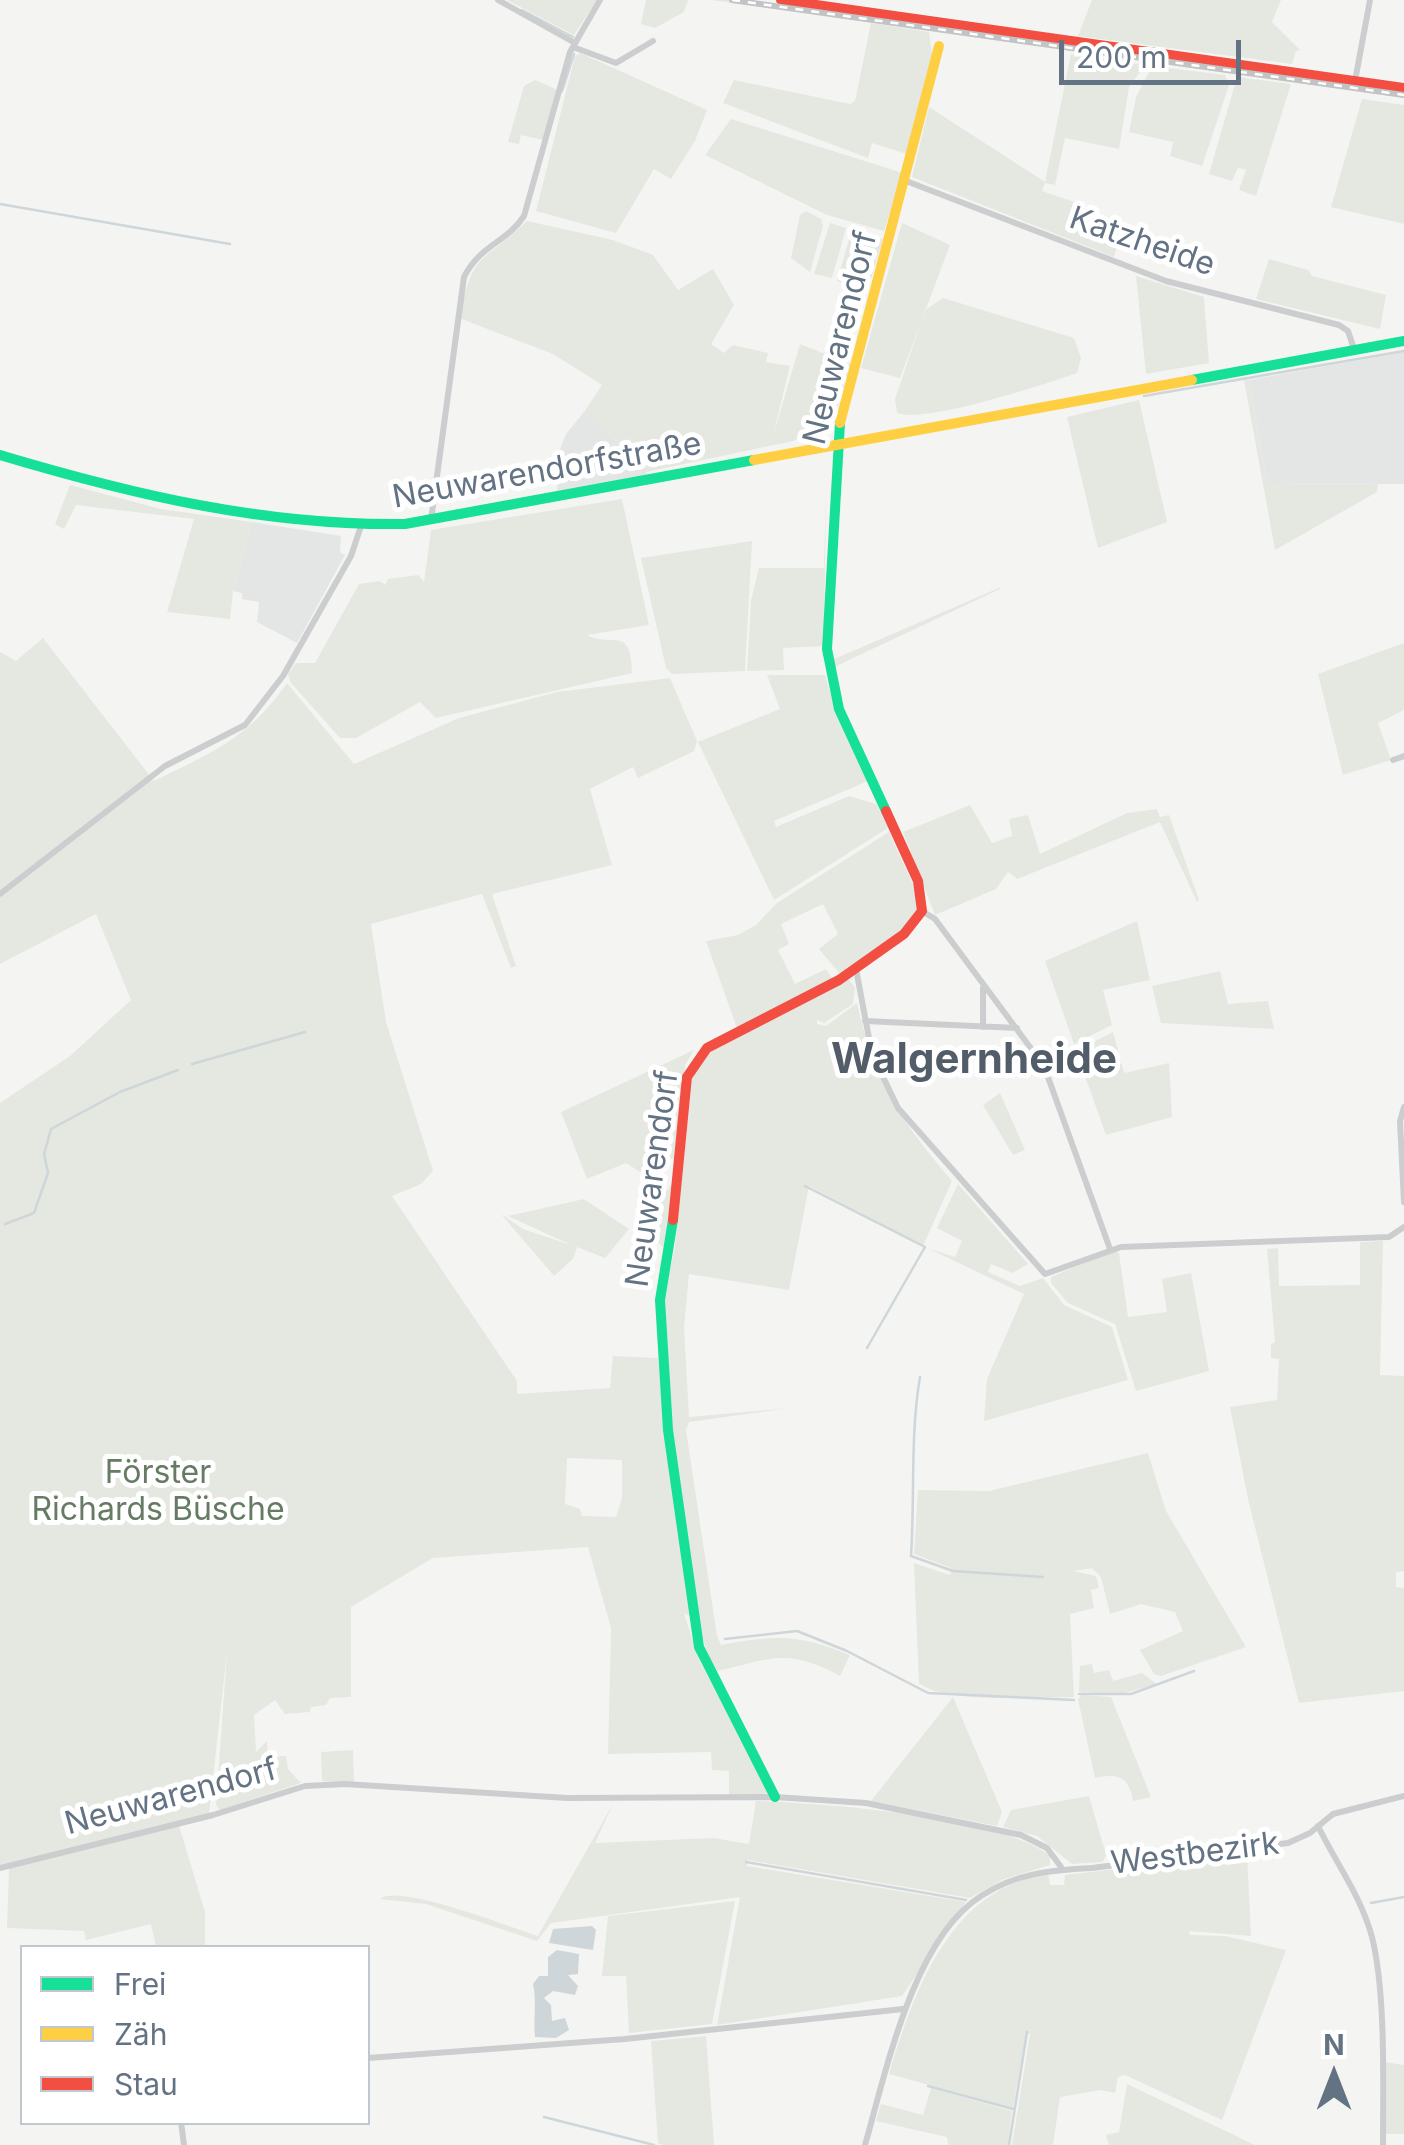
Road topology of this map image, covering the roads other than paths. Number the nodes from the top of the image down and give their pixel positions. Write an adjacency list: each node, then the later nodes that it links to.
1 (498, 0): 6 (street)
2 (600, 0): 6 (street)
3 (782, 0): 8 (street)
4 (1370, 0): 8 (street)
5 (652, 42): 6 (street)
6 (574, 45): 15 (street)
7 (940, 46): 10 (street, Neuwarendorf)
8 (1354, 81): 9 (street)
9 (1404, 88)
10 (906, 181): 12 (street, Katzheide); 13 (street, Neuwarendorf)
11 (1404, 340): 12 (street)
12 (1354, 349): 13 (street, Neuwarendorfstraße)
13 (836, 444): 15 (street, Neuwarendorfstraße); 20 (street, Neuwarendorf)
14 (0, 456): 16 (street, Neuwarendorfstraße)
15 (431, 520): 16 (street, Neuwarendorfstraße)
16 (361, 526): 19 (street)
17 (1404, 756): 18 (street)
18 (1392, 760)
19 (0, 894)
20 (922, 911): 21 (street, Neuwarendorf); 22 (street)
21 (856, 969): 23 (street); 31 (street, Neuwarendorf)
22 (982, 987): 24 (street); 25 (street)
23 (865, 1022): 24 (street); 29 (street)
24 (982, 1027): 25 (street)
25 (1018, 1028): 29 (street)
26 (1404, 1108): 27 (street)
27 (1404, 1202)
28 (1404, 1226): 29 (street)
29 (1110, 1249)
30 (1404, 1796): 32 (street, Westbezirk)
31 (775, 1797): 33 (street, Neuwarendorf); 34 (street, Neuwarendorf)
32 (1318, 1826): 33 (street, Westbezirk); 38 (street)
33 (1062, 1867): 35 (street, Westbezirk)
34 (0, 1868)
35 (904, 2010): 36 (street); 37 (street)
36 (370, 2058)
37 (864, 2145)
38 (1382, 2145)

